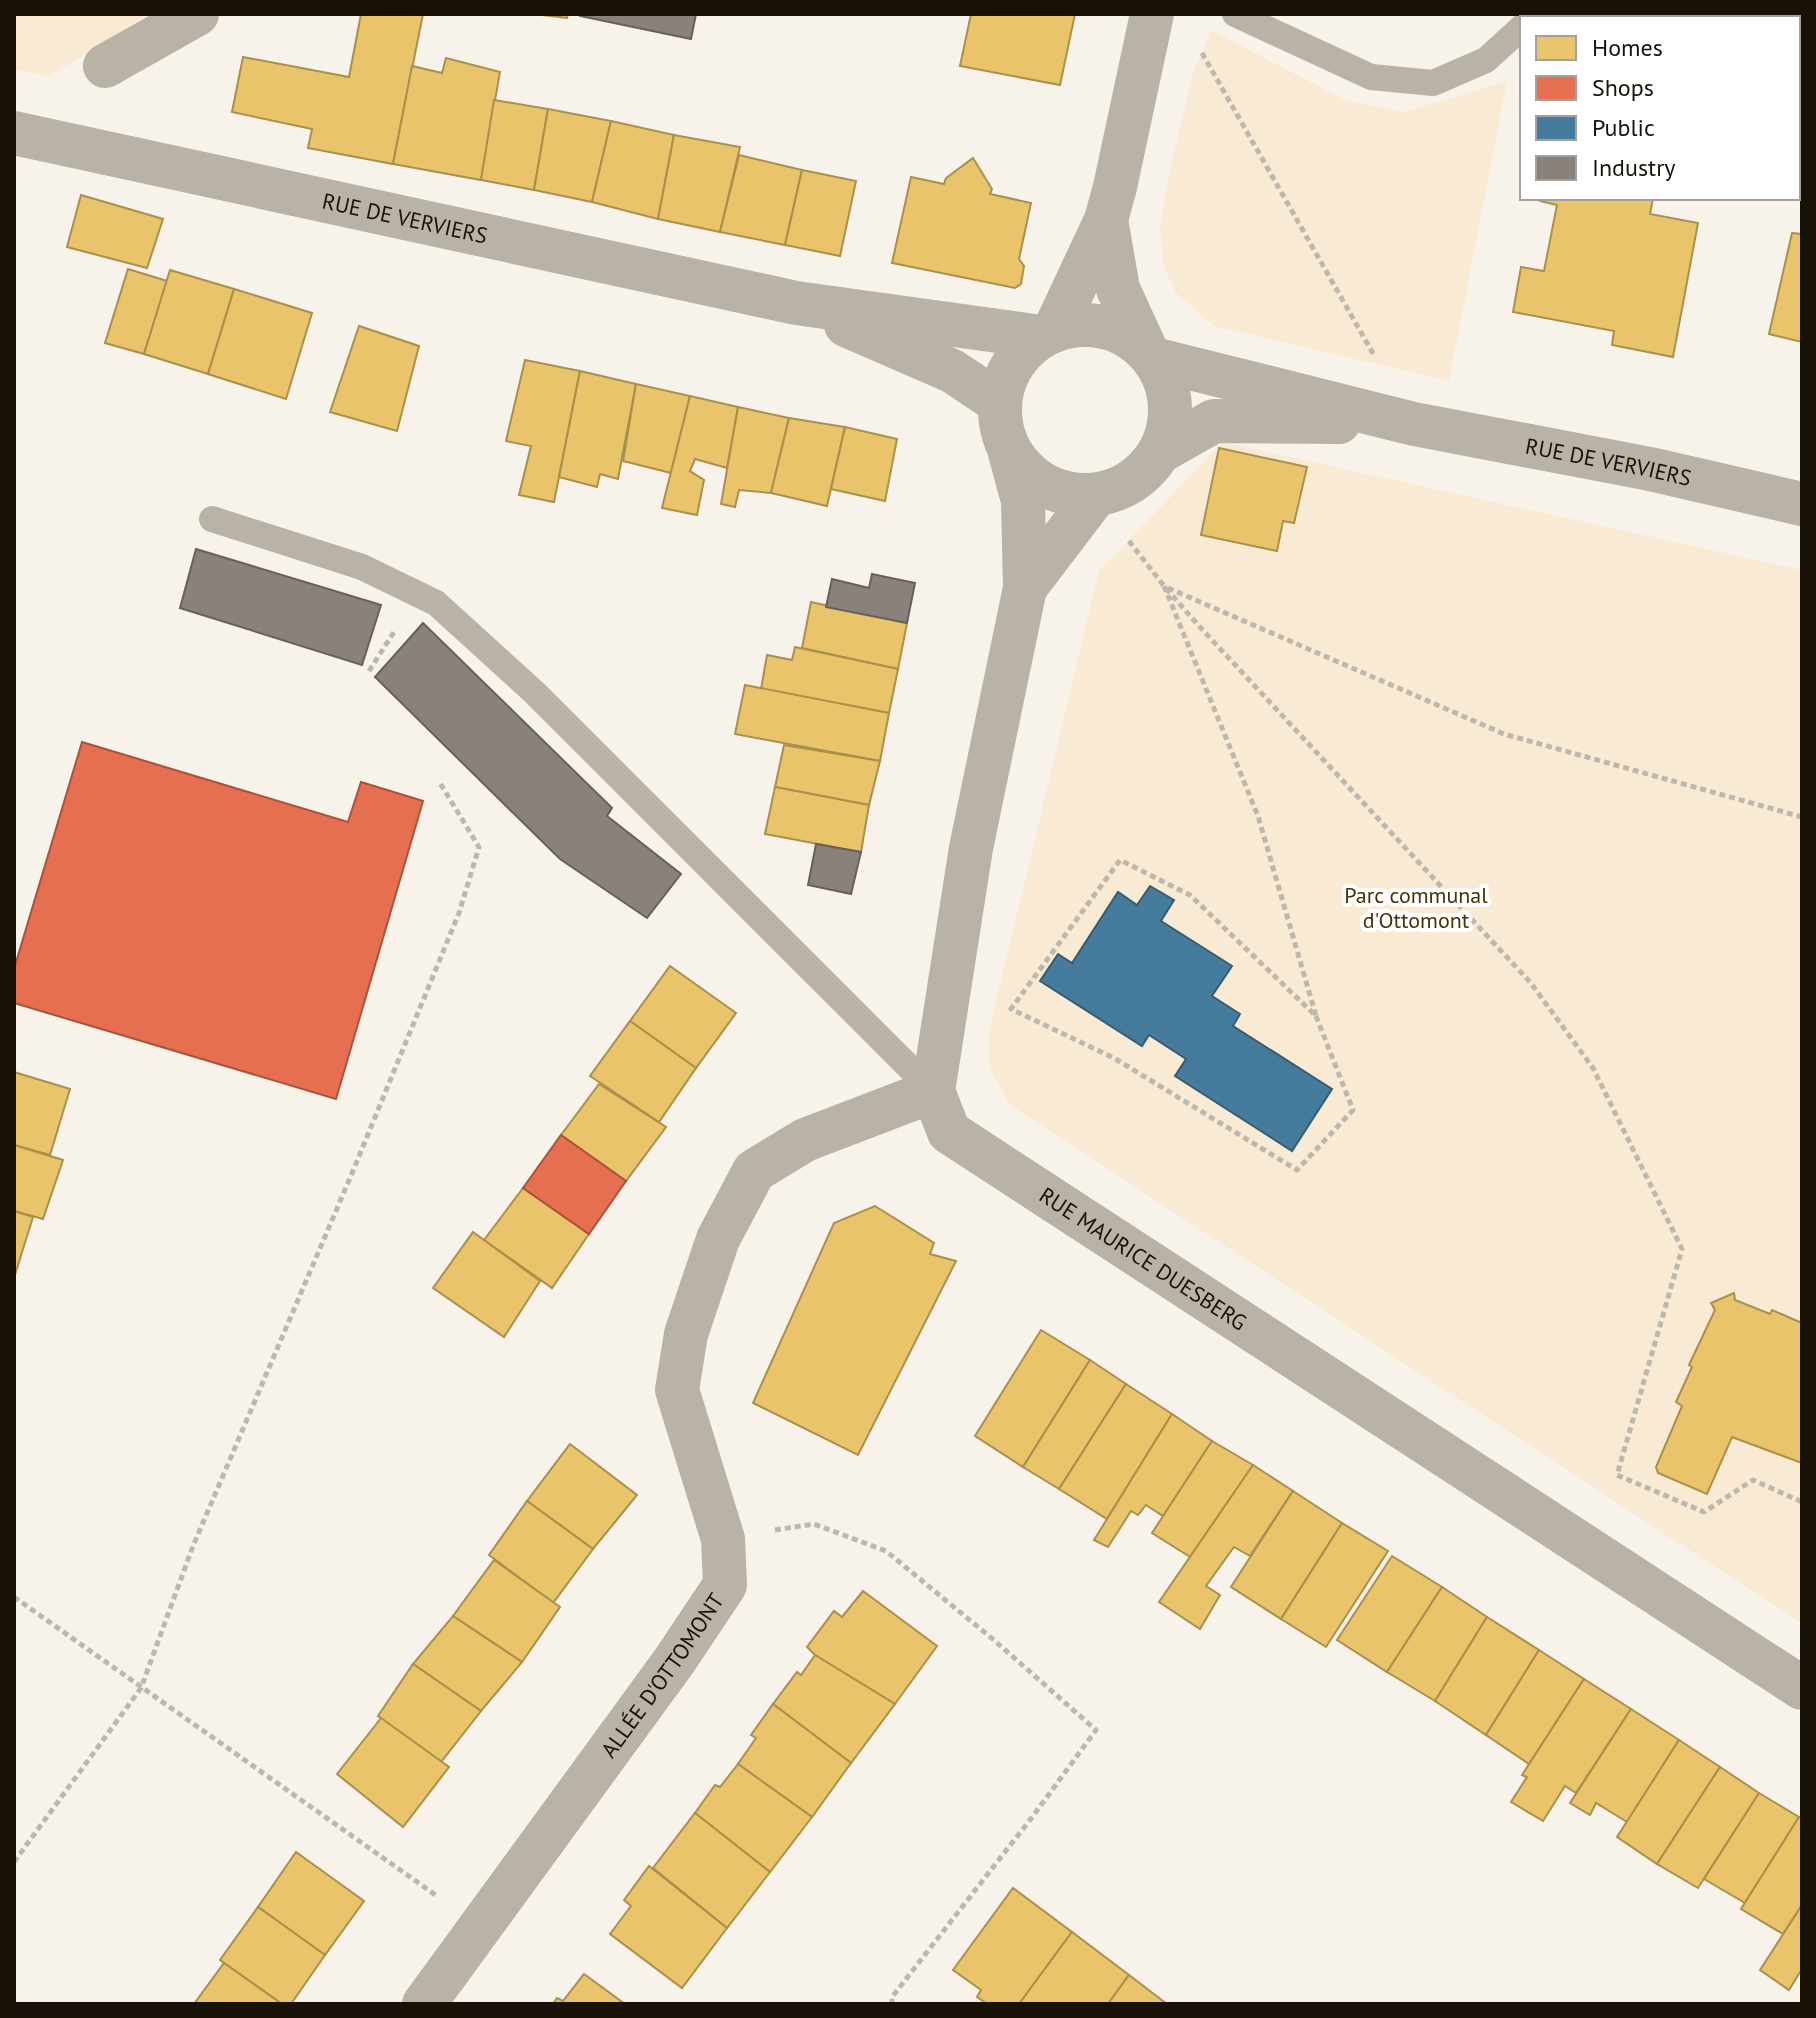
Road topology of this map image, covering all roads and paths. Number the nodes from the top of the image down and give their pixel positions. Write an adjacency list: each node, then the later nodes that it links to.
1 (197, 14): 6 (street)
2 (1152, 14): 8 (street)
3 (1235, 14): 4 (lane)
4 (1520, 29)
5 (1195, 41): 13 (path)
6 (105, 66)
7 (14, 133): 9 (street, RUE DE VERVIERS)
8 (1106, 220): 10 (street); 11 (street)
9 (796, 303): 10 (street, RUE DE VERVIERS); 12 (street, RUE DE VERVIERS)
10 (1048, 334): 11 (street); 12 (street)
11 (1150, 354): 13 (street, RUE DE VERVIERS); 14 (street)
12 (1000, 403): 15 (street)
13 (1414, 424): 14 (street, RUE DE VERVIERS); 17 (street, RUE DE VERVIERS)
14 (1161, 451): 16 (street)
15 (1010, 453): 16 (street); 20 (street)
16 (1095, 496): 19 (path); 20 (street)
17 (1802, 504)
18 (212, 519): 24 (lane)
19 (1164, 586): 22 (path); 23 (path); 25 (path)
20 (1025, 588): 24 (street)
21 (440, 783): 28 (path)
22 (1802, 817)
23 (1316, 1016): 23 (path)
24 (933, 1091): 26 (street, ALLÉE D'OTTOMONT); 29 (street, RUE MAURICE DUESBERG)
25 (1802, 1502)
26 (723, 1539): 31 (street, ALLÉE D'OTTOMONT); 33 (path)
27 (14, 1597): 28 (path)
28 (141, 1688): 30 (path); 31 (path)
29 (1802, 1688)
30 (14, 1862)
31 (480, 1926): 32 (street, ALLÉE D'OTTOMONT)
32 (424, 2004)
33 (892, 2004)

